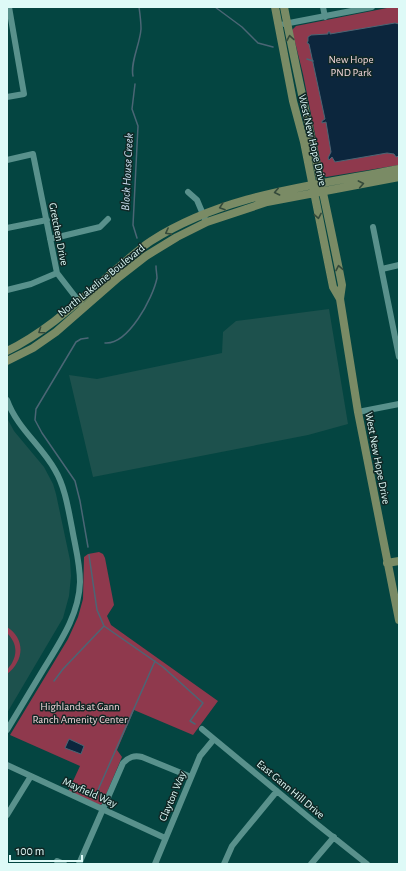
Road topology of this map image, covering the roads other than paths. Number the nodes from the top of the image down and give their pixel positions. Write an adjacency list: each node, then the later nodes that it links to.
1 (9, 7): 9 (street)
2 (275, 7): 8 (main road, West New Hope Drive)
3 (284, 7): 7 (main road, West New Hope Drive)
4 (322, 7): 6 (street)
5 (372, 7): 6 (street)
6 (325, 17): 7 (street)
7 (287, 24): 8 (street); 13 (main road, West New Hope Drive, one-way to 7)
8 (278, 26): 11 (main road, West New Hope Drive)
9 (14, 36): 10 (street); 12 (street)
10 (7, 37)
11 (287, 69): 13 (main road); 18 (main road, West New Hope Drive)
12 (7, 97)
13 (305, 107): 17 (main road, West New Hope Drive)
14 (7, 160): 24 (street, Gretchen Drive)
15 (399, 169): 17 (main road, North Lakeline Boulevard)
16 (399, 177): 20 (main road, North Lakeline Boulevard, one-way to 16)
17 (322, 183): 18 (main road, North Lakeline Boulevard); 20 (main road, West New Hope Drive)
18 (312, 185): 21 (main road, West New Hope Drive); 22 (main road, North Lakeline Boulevard, one-way to 22)
19 (188, 192): 22 (street)
20 (323, 192): 21 (main road, North Lakeline Boulevard); 33 (main road, West New Hope Drive, one-way to 20)
21 (314, 193): 25 (main road, North Lakeline Boulevard); 33 (main road, West New Hope Drive, one-way to 33)
22 (202, 214): 25 (street); 34 (main road, North Lakeline Boulevard, one-way to 34)
23 (108, 219): 28 (street)
24 (47, 220): 27 (street); 28 (street, Gretchen Drive)
25 (207, 222): 35 (main road, North Lakeline Boulevard)
26 (373, 227): 30 (street)
27 (7, 228)
28 (50, 239): 31 (street, Gretchen Drive)
29 (399, 266): 30 (street)
30 (382, 269): 37 (street)
31 (57, 273): 32 (street); 34 (street, Gretchen Drive)
32 (7, 290)
33 (340, 299): 41 (main road, West New Hope Drive)
34 (78, 301): 35 (street, Gretchen Drive); 36 (main road, North Lakeline Boulevard, one-way to 36)
35 (84, 308): 38 (main road, North Lakeline Boulevard)
36 (7, 351)
37 (399, 357)
38 (7, 361)
39 (7, 400): 46 (street)
40 (399, 404): 41 (street)
41 (358, 412): 43 (main road, West New Hope Drive)
42 (399, 561): 43 (main road)
43 (387, 563): 44 (main road, West New Hope Drive)
44 (399, 620)
45 (202, 729): 47 (street, East Gann Hill Drive)
46 (7, 730)
47 (214, 739): 50 (street, Clayton Way); 51 (street, East Gann Hill Drive)
48 (7, 765): 49 (street, Mayfield Way)
49 (31, 776): 52 (street, Mayfield Way); 53 (street)
50 (191, 777): 52 (street); 55 (street, Clayton Way)
51 (277, 791): 54 (street, East Gann Hill Drive); 60 (street)
52 (102, 809): 55 (street, Mayfield Way); 58 (street)
53 (7, 815)
54 (334, 837): 61 (street); 62 (street, East Gann Hill Drive)
55 (165, 838): 59 (street, Clayton Way)
56 (57, 861): 57 (street)
57 (64, 864)
58 (79, 864)
59 (154, 864)
60 (224, 864)
61 (311, 864)
62 (367, 864)

